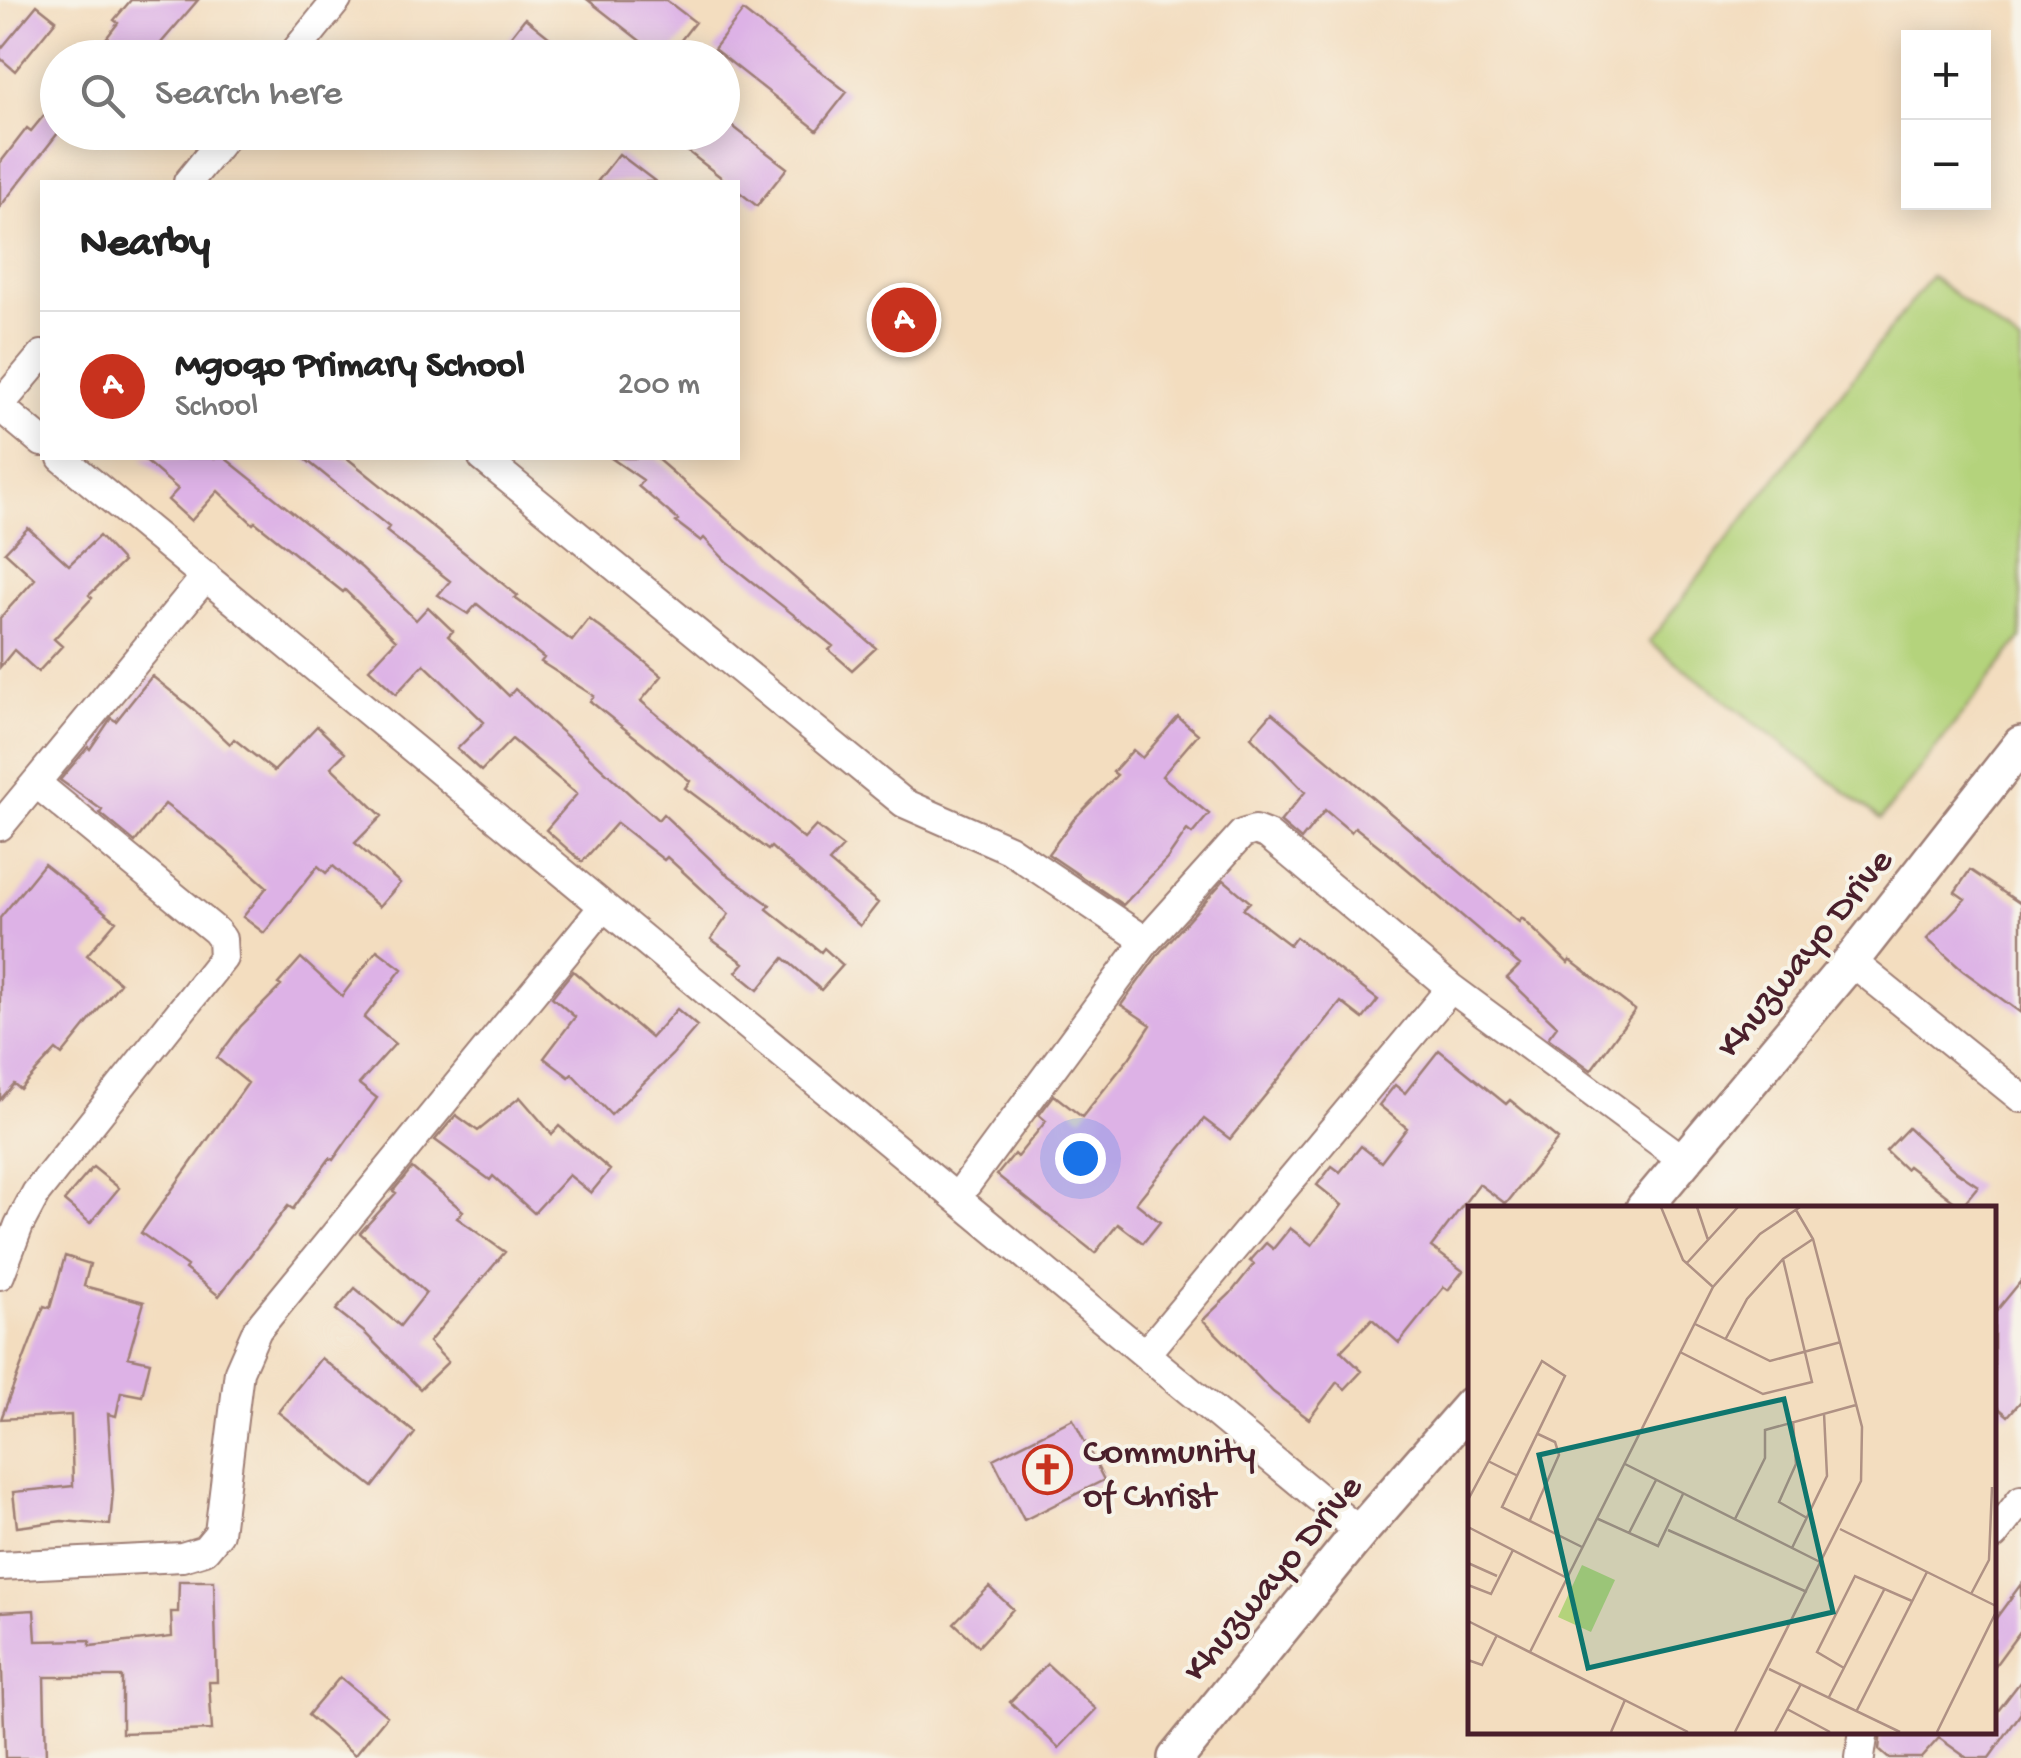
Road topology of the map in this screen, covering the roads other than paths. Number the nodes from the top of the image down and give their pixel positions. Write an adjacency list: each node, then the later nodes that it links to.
1 (338, 0): 2 (street)
2 (305, 40)
3 (214, 150): 4 (street)
4 (190, 180)
5 (40, 357): 6 (street)
6 (0, 406): 7 (street)
7 (40, 440)
8 (64, 460): 10 (street)
9 (485, 460): 15 (street)
10 (206, 576): 12 (street); 14 (street)
11 (2020, 747): 16 (street, Khuzwayo Drive)
12 (36, 783): 13 (street); 22 (street)
13 (0, 826)
14 (603, 907): 20 (street); 28 (street)
15 (1146, 941): 17 (street); 20 (street)
16 (1851, 961): 18 (street); 19 (street, Khuzwayo Drive)
17 (1451, 988): 19 (street); 23 (street)
18 (2021, 1098)
19 (1686, 1161): 21 (street, Khuzwayo Drive)
20 (958, 1196): 23 (street)
21 (1646, 1206)
22 (0, 1276)
23 (1146, 1353): 26 (street)
24 (1468, 1408): 26 (street, Khuzwayo Drive)
25 (2021, 1500): 27 (street)
26 (1360, 1532): 30 (street, Khuzwayo Drive)
27 (1996, 1532)
28 (0, 1566)
29 (1864, 1733): 31 (street)
30 (1176, 1758)
31 (1860, 1758)

